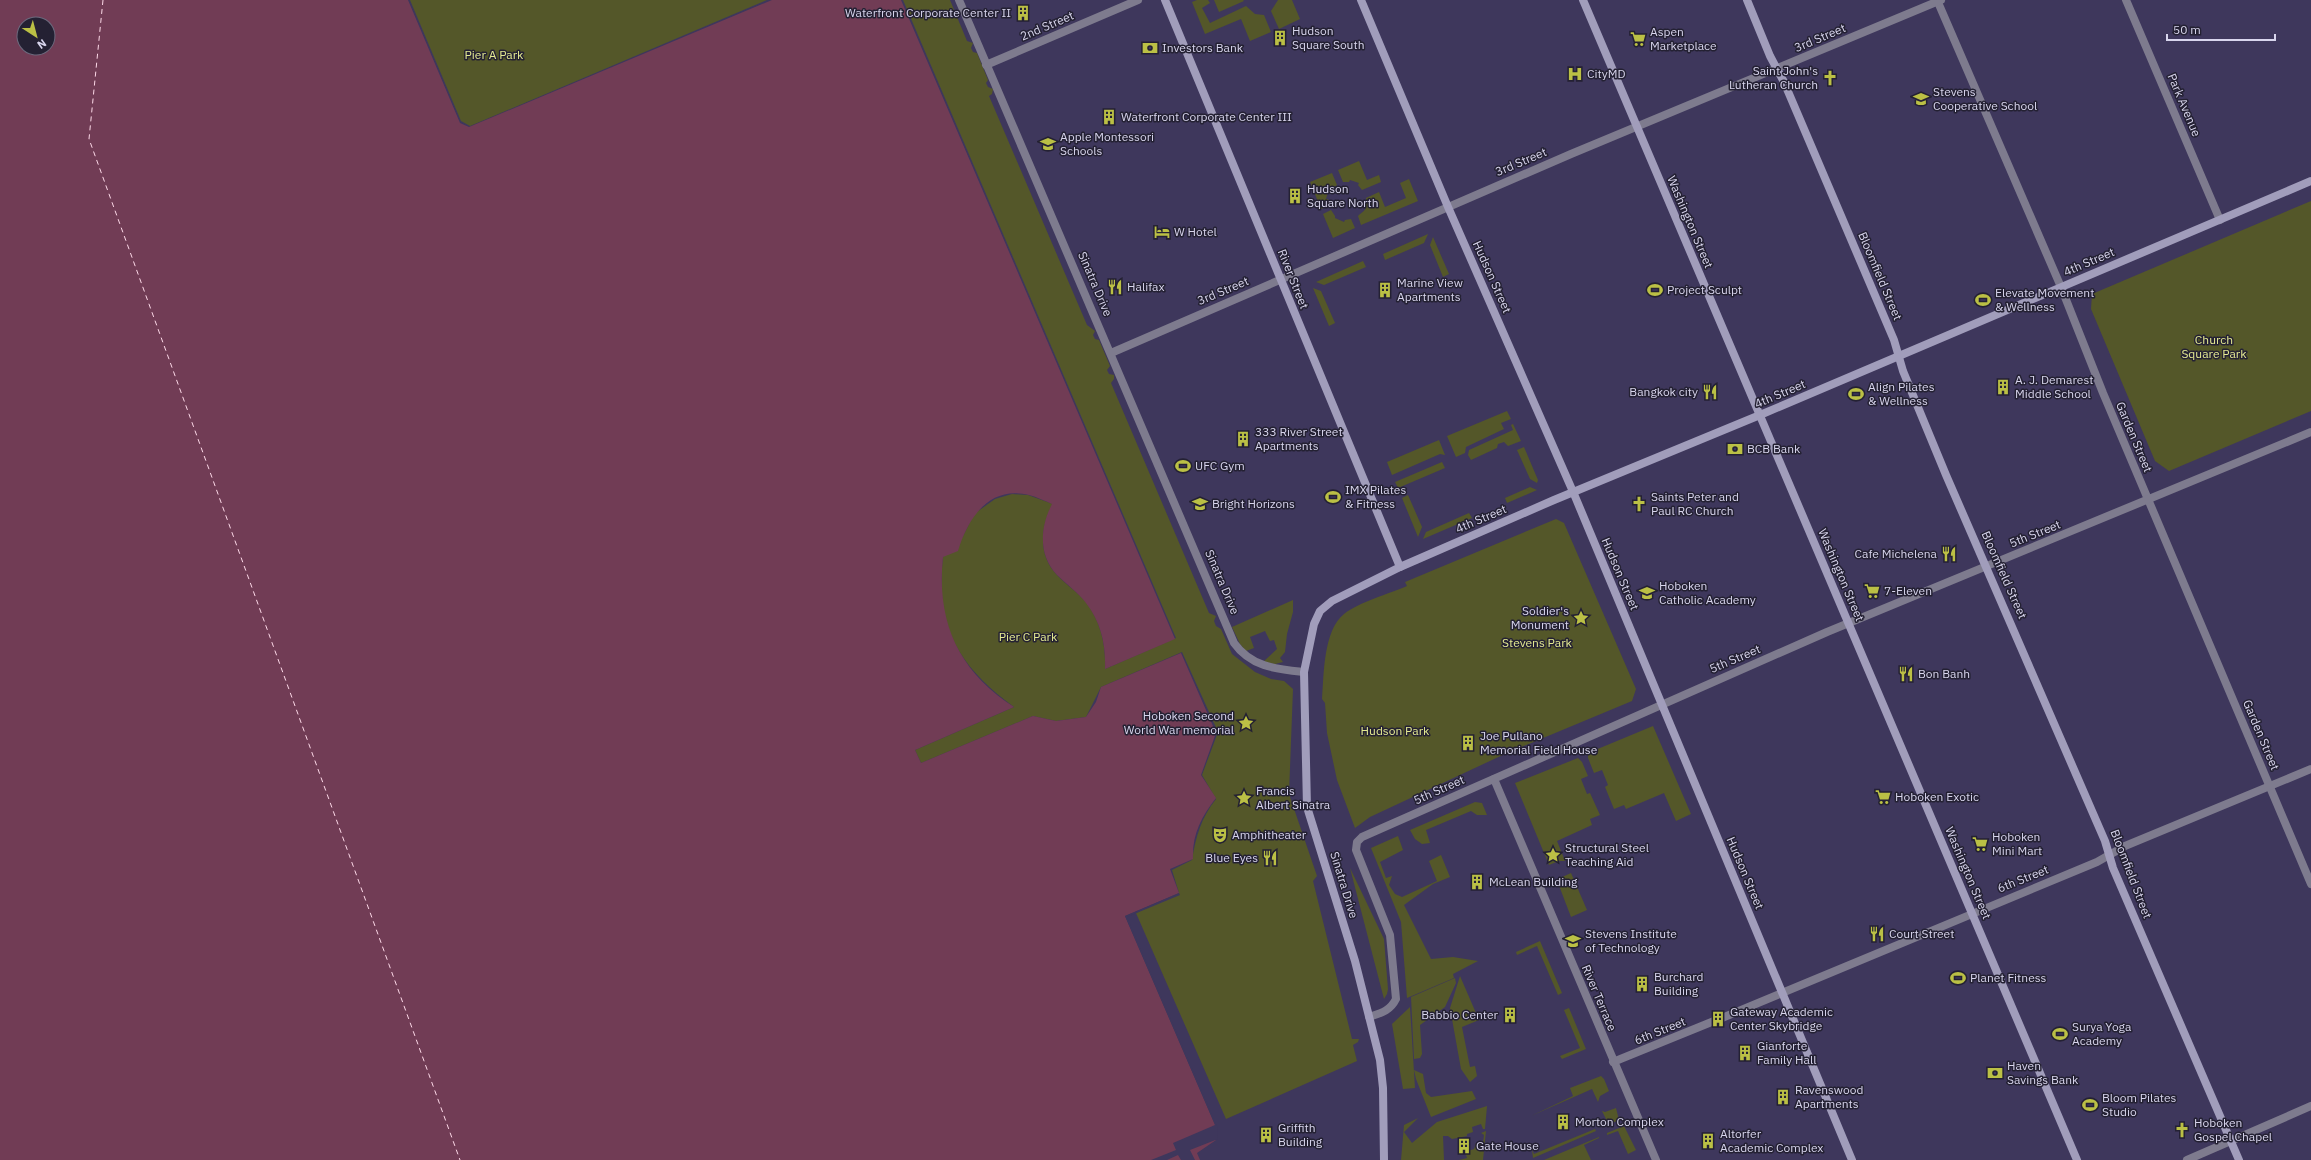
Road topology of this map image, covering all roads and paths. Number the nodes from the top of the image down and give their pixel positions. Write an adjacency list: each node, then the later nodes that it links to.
1 (959, 0): 9 (street, Sinatra Drive)
2 (1138, 0): 9 (street, 2nd Street)
3 (1165, 0): 15 (street, River Street)
4 (1361, 0): 13 (street, Hudson Street)
5 (1583, 0): 11 (street, Washington Street)
6 (1747, 0): 10 (street, Bloomfield Street)
7 (2126, 0): 14 (street, Park Avenue)
8 (1939, 1): 10 (street, 3rd Street); 16 (street, Garden Street)
9 (986, 65): 17 (street, Sinatra Drive)
10 (1777, 69): 11 (street, 3rd Street); 18 (street, Bloomfield Street)
11 (1637, 126): 13 (street, 3rd Street); 19 (street, Washington Street)
12 (2311, 181): 14 (street, 4th Street)
13 (1448, 207): 15 (street, 3rd Street); 21 (street, Hudson Street)
14 (2220, 220): 16 (street, 4th Street)
15 (1280, 280): 17 (street, 3rd Street); 24 (street, River Street)
16 (2061, 287): 18 (street, 4th Street); 22 (street, Garden Street)
17 (1111, 353): 26 (street, Sinatra Drive)
18 (1898, 356): 19 (street, 4th Street); 23 (street, Bloomfield Street)
19 (1760, 415): 21 (street, 4th Street); 25 (street, Washington Street)
20 (2311, 433): 22 (street, 5th Street)
21 (1574, 494): 24 (street, 4th Street); 27 (street, Hudson Street)
22 (2148, 501): 23 (street, 5th Street); 30 (street, Garden Street)
23 (1987, 566): 25 (street, 5th Street); 31 (street, Bloomfield Street)
24 (1400, 567): 26 (street, 4th Street)
25 (1848, 624): 27 (street, 5th Street); 33 (street, Washington Street)
26 (1304, 672): 35 (street, Sinatra Drive)
27 (1660, 704): 29 (street, 5th Street); 34 (street, Hudson Street)
28 (2311, 769): 30 (street, 6th Street)
29 (1494, 779): 35 (street, 5th Street); 36 (street, River Terrace)
30 (2270, 787): 31 (street, 6th Street); 32 (street, Garden Street)
31 (2109, 855): 33 (street, 6th Street); 38 (street, Bloomfield Street)
32 (2311, 884)
33 (1972, 912): 34 (street, 6th Street); 42 (street, Washington Street)
34 (1782, 993): 36 (street, 6th Street); 41 (street, Hudson Street)
35 (1369, 1017): 39 (street, Sinatra Drive)
36 (1613, 1062): 40 (street, River Terrace)
37 (2311, 1106): 38 (street)
38 (2231, 1140): 43 (street); 44 (street, Bloomfield Street)
39 (1384, 1160)
40 (1656, 1160)
41 (1852, 1160)
42 (2077, 1160)
43 (2187, 1160)
44 (2240, 1160)

